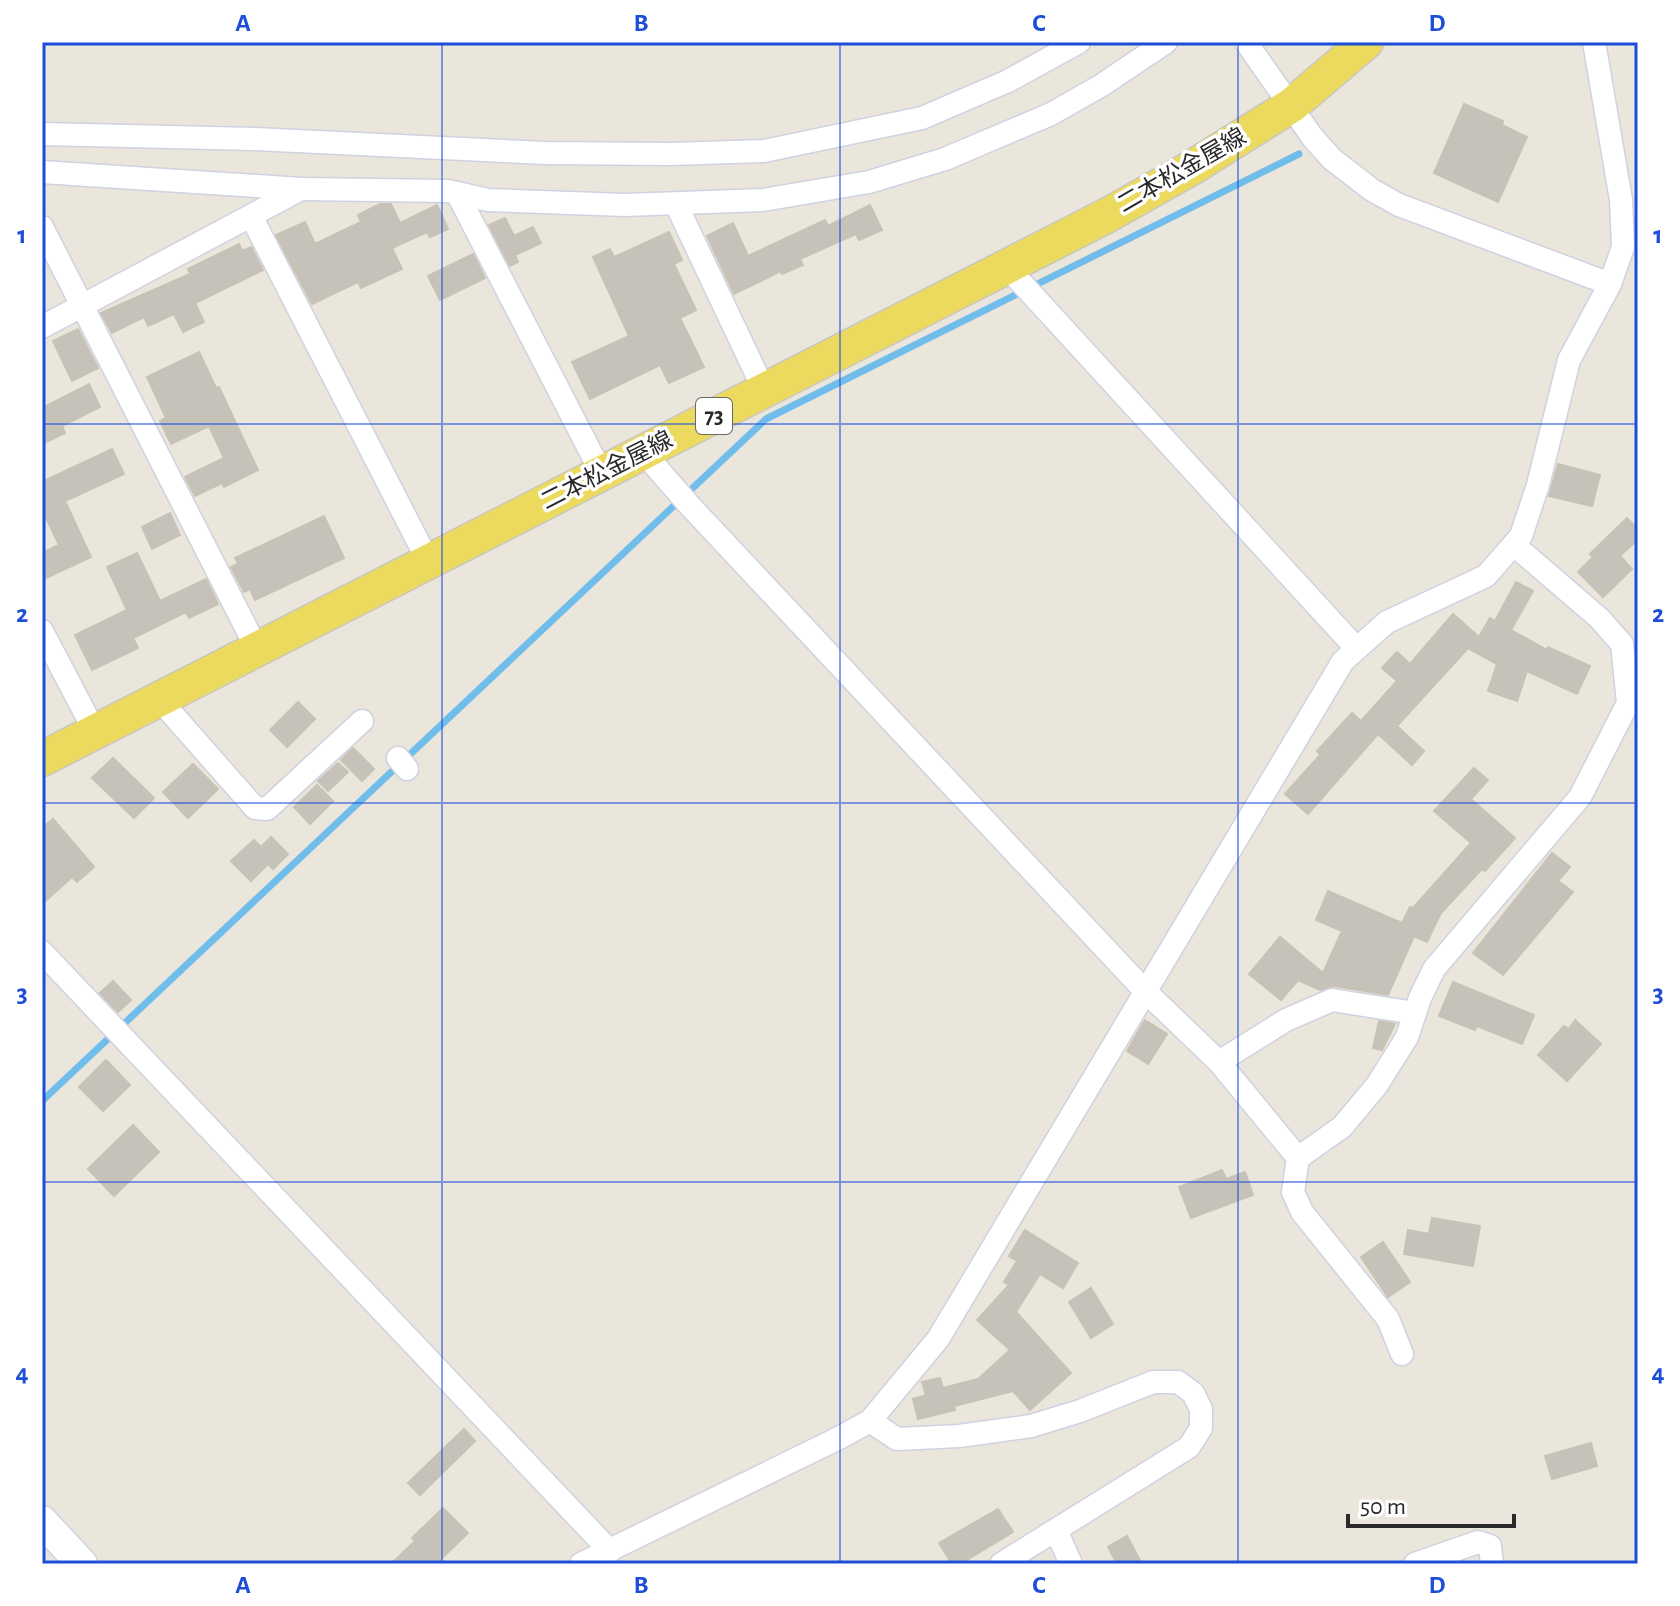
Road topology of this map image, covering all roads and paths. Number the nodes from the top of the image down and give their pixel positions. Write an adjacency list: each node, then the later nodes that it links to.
1 (1079, 42): 7 (street)
2 (1166, 42): 11 (street)
3 (1246, 42): 6 (street)
4 (1366, 42): 6 (main road, 二本松金屋線 / 73)
5 (1594, 42): 15 (street)
6 (1292, 105): 14 (main road, 二本松金屋線 / 73); 15 (street)
7 (42, 134)
8 (42, 172): 9 (street)
9 (302, 189): 10 (street); 12 (street)
10 (457, 193): 11 (street); 20 (street)
11 (676, 204): 18 (street)
12 (251, 216): 16 (street); 22 (street)
13 (42, 227): 16 (street)
14 (1018, 279): 18 (main road, 二本松金屋線 / 73); 24 (street)
15 (1610, 284): 21 (street)
16 (83, 305): 17 (street); 25 (street)
17 (42, 327)
18 (764, 390): 19 (main road, 二本松金屋線 / 73)
19 (644, 453): 20 (main road, 二本松金屋線 / 73); 32 (street)
20 (602, 474): 22 (main road, 二本松金屋線 / 73)
21 (1514, 545): 24 (street); 26 (street)
22 (428, 561): 25 (main road, 二本松金屋線 / 73)
23 (42, 631): 29 (street)
24 (1356, 648): 32 (street)
25 (257, 649): 27 (main road, 二本松金屋線 / 73)
26 (1630, 650): 33 (street)
27 (159, 699): 28 (street); 29 (main road, 二本松金屋線 / 73)
28 (362, 721)
29 (95, 732): 30 (main road, 二本松金屋線 / 73)
30 (42, 759)
31 (42, 952): 40 (street)
32 (1145, 991): 34 (street); 37 (street)
33 (1415, 1013): 34 (street); 35 (street)
34 (1219, 1062): 35 (street)
35 (1298, 1158): 36 (street)
36 (1402, 1354)
37 (870, 1421): 39 (street); 40 (street)
38 (42, 1521): 41 (street)
39 (1056, 1530): 43 (street); 44 (street)
40 (610, 1551): 42 (street)
41 (82, 1564)
42 (581, 1564)
43 (1001, 1564)
44 (1071, 1564)
45 (1415, 1564): 46 (street)
46 (1492, 1564)

